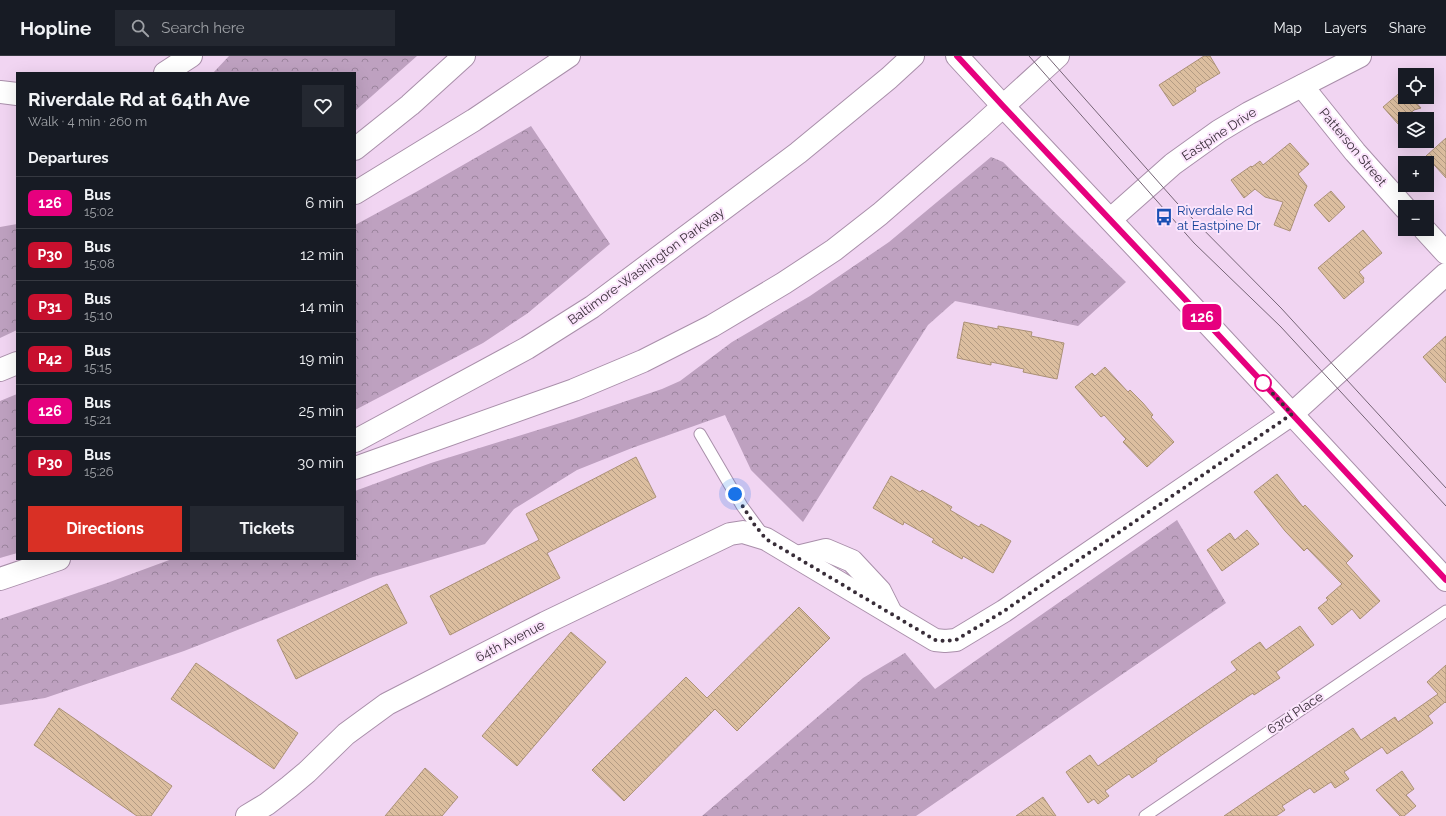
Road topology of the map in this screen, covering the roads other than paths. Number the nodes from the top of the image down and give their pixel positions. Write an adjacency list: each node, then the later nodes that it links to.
1 (191, 56): 8 (main road)
2 (464, 56): 13 (main road)
3 (569, 56): 14 (main road)
4 (914, 56): 24 (main road, Baltimore-Washington Parkway)
5 (957, 56): 12 (main road)
6 (1058, 56): 12 (main road)
7 (1360, 56): 9 (main road, Eastpine Drive)
8 (167, 72)
9 (1302, 86): 15 (main road, Patterson Street); 16 (main road, Eastpine Drive)
10 (0, 92): 11 (main road)
11 (16, 94)
12 (1003, 106): 16 (main road); 25 (main road)
13 (356, 148)
14 (356, 193)
15 (1398, 200)
16 (1111, 220): 22 (main road)
17 (1430, 236): 18 (main road)
18 (1446, 253)
19 (1446, 274): 22 (main road, 64th Avenue)
20 (16, 363): 21 (main road)
21 (0, 370)
22 (1292, 414): 26 (main road, 64th Avenue); 29 (main road)
23 (700, 434): 26 (lane)
24 (356, 439)
25 (356, 468)
26 (766, 539): 31 (main road, 64th Avenue)
27 (56, 560): 28 (main road)
28 (0, 579)
29 (1446, 580)
30 (1446, 611): 32 (lane, 63rd Place)
31 (248, 816)
32 (1145, 816)

